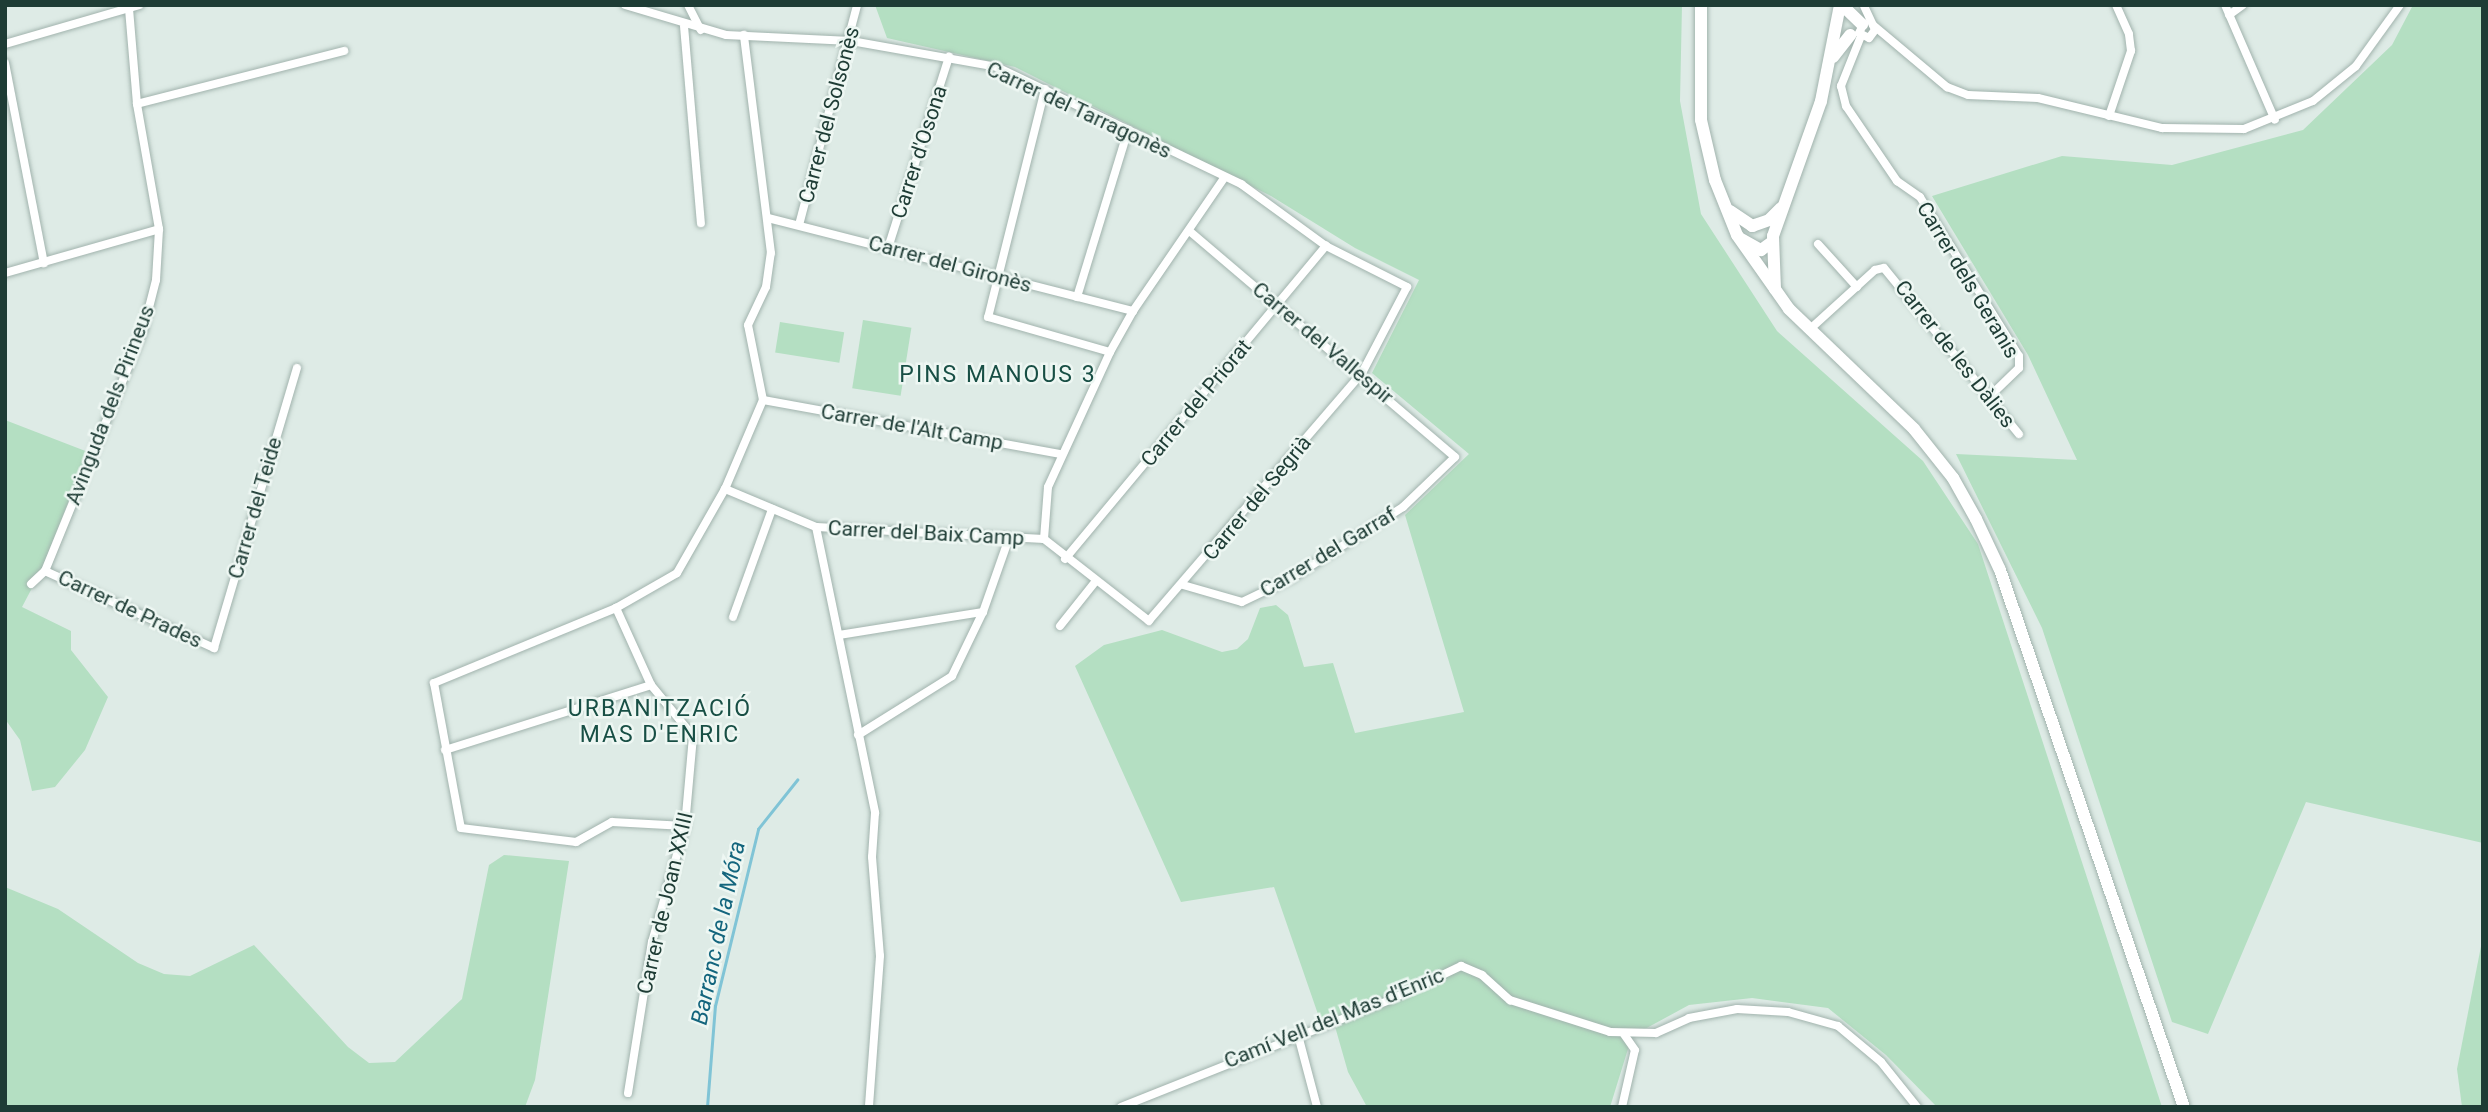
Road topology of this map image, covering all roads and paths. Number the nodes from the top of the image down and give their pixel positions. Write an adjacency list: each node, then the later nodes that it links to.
1 (139, 5): 12 (street)
2 (625, 5): 15 (street, Carrer del Tarragonès)
3 (688, 5): 16 (street)
4 (857, 5): 19 (street, Carrer del Solsonès)
5 (1701, 5): 31 (main road)
6 (1841, 5): 14 (main road); 17 (main road)
7 (2116, 5): 27 (street)
8 (2225, 5): 13 (street)
9 (2243, 5): 13 (street)
10 (2400, 5): 28 (street)
11 (1864, 6): 17 (street)
12 (129, 8): 20 (street); 26 (street, Avinguda dels Pirineus)
13 (2229, 15): 28 (street)
14 (1837, 25): 17 (main road); 23 (main road)
15 (684, 26): 16 (street, Carrer del Tarragonès); 34 (street)
16 (701, 30): 18 (street, Carrer del Tarragonès)
17 (1864, 30): 23 (main road); 27 (street); 56 (street, Carrer dels Geranis)
18 (744, 35): 19 (street, Carrer del Tarragonès); 33 (street)
19 (851, 41): 22 (street, Carrer del Tarragonès); 35 (street, Carrer del Solsonès)
20 (5, 44)
21 (344, 51): 26 (street)
22 (949, 57): 25 (street, Carrer del Tarragonès); 42 (street, Carrer d'Osona)
23 (1832, 58): 32 (main road)
24 (5, 63): 44 (street)
25 (1045, 89): 29 (street, Carrer del Tarragonès); 46 (street)
26 (137, 104): 37 (street, Avinguda dels Pirineus)
27 (2109, 116): 28 (street)
28 (2275, 120)
29 (1128, 130): 30 (street, Carrer del Tarragonès); 49 (street)
30 (1224, 178): 38 (street); 41 (street, Carrer del Tarragonès)
31 (1724, 205): 36 (main road); 43 (main road)
32 (1781, 208): 36 (main road); 39 (main road)
33 (768, 218): 35 (street, Carrer del Gironès); 57 (street)
34 (701, 223)
35 (799, 225): 42 (street, Carrer del Gironès)
36 (1756, 225): 39 (main road); 43 (main road)
37 (159, 229): 44 (street); 67 (street, Avinguda dels Pirineus)
38 (1189, 231): 50 (street, Carrer del Vallespir); 51 (street)
39 (1773, 239): 43 (main road); 48 (main road)
40 (1818, 244): 47 (street)
41 (1326, 246): 50 (street, Carrer del Priorat); 55 (street, Carrer del Tarragonès)
42 (888, 248): 46 (street, Carrer del Gironès)
43 (1749, 252): 48 (main road)
44 (44, 263): 45 (street)
45 (5, 273)
46 (997, 276): 49 (street, Carrer del Gironès); 53 (street)
47 (1857, 287): 52 (street, Carrer de les Dàlies); 56 (street, Carrer de les Dàlies)
48 (1776, 293): 52 (main road)
49 (1077, 297): 51 (street, Carrer del Gironès)
50 (1276, 306): 55 (street, Carrer del Vallespir); 66 (street, Carrer del Priorat)
51 (1133, 311): 53 (street)
52 (1809, 330): 90 (main road)
53 (1110, 352): 59 (street)
54 (297, 368): 77 (street, Carrer del Teide)
55 (1362, 373): 60 (street, Carrer del Vallespir); 70 (street, Carrer del Segrià)
56 (1991, 395): 58 (street, Carrer de les Dàlies)
57 (763, 400): 59 (street, Carrer de l'Alt Camp); 61 (street)
58 (2018, 435)
59 (1061, 454): 65 (street)
60 (1455, 457): 70 (street, Carrer del Garraf)
61 (725, 489): 62 (street, Carrer del Baix Camp); 71 (street)
62 (772, 509): 63 (street, Carrer del Baix Camp); 73 (street)
63 (816, 527): 64 (street, Carrer del Baix Camp); 76 (street)
64 (1009, 538): 65 (street, Carrer del Baix Camp); 72 (street)
65 (1044, 539): 66 (street, Carrer del Baix Camp)
66 (1065, 559): 68 (street, Carrer del Baix Camp)
67 (46, 571): 69 (street, Avinguda dels Pirineus); 77 (street, Carrer de Prades)
68 (1095, 582): 74 (street, Carrer del Baix Camp); 75 (street)
69 (31, 584)
70 (1183, 585): 74 (street, Carrer del Segrià)
71 (616, 608): 78 (street, Carrer de Joan XXIII); 80 (street)
72 (983, 612): 76 (street); 79 (street)
73 (733, 617)
74 (1149, 621)
75 (1060, 626)
76 (839, 635): 79 (street)
77 (214, 648)
78 (651, 685): 80 (street); 81 (street, Carrer de Joan XXIII)
79 (858, 735): 85 (street)
80 (445, 750): 81 (street)
81 (685, 826): 84 (street, Carrer de Joan XXIII)
82 (1624, 1034): 83 (street, Camí Vell del Mas d'Enric); 88 (street); 89 (street, Camí Vell del Mas d'Enric)
83 (1298, 1035): 86 (street, Camí Vell del Mas d'Enric); 87 (street)
84 (628, 1093)
85 (869, 1107)
86 (1121, 1107)
87 (1317, 1107)
88 (1622, 1107)
89 (1917, 1107)
90 (2184, 1107)

